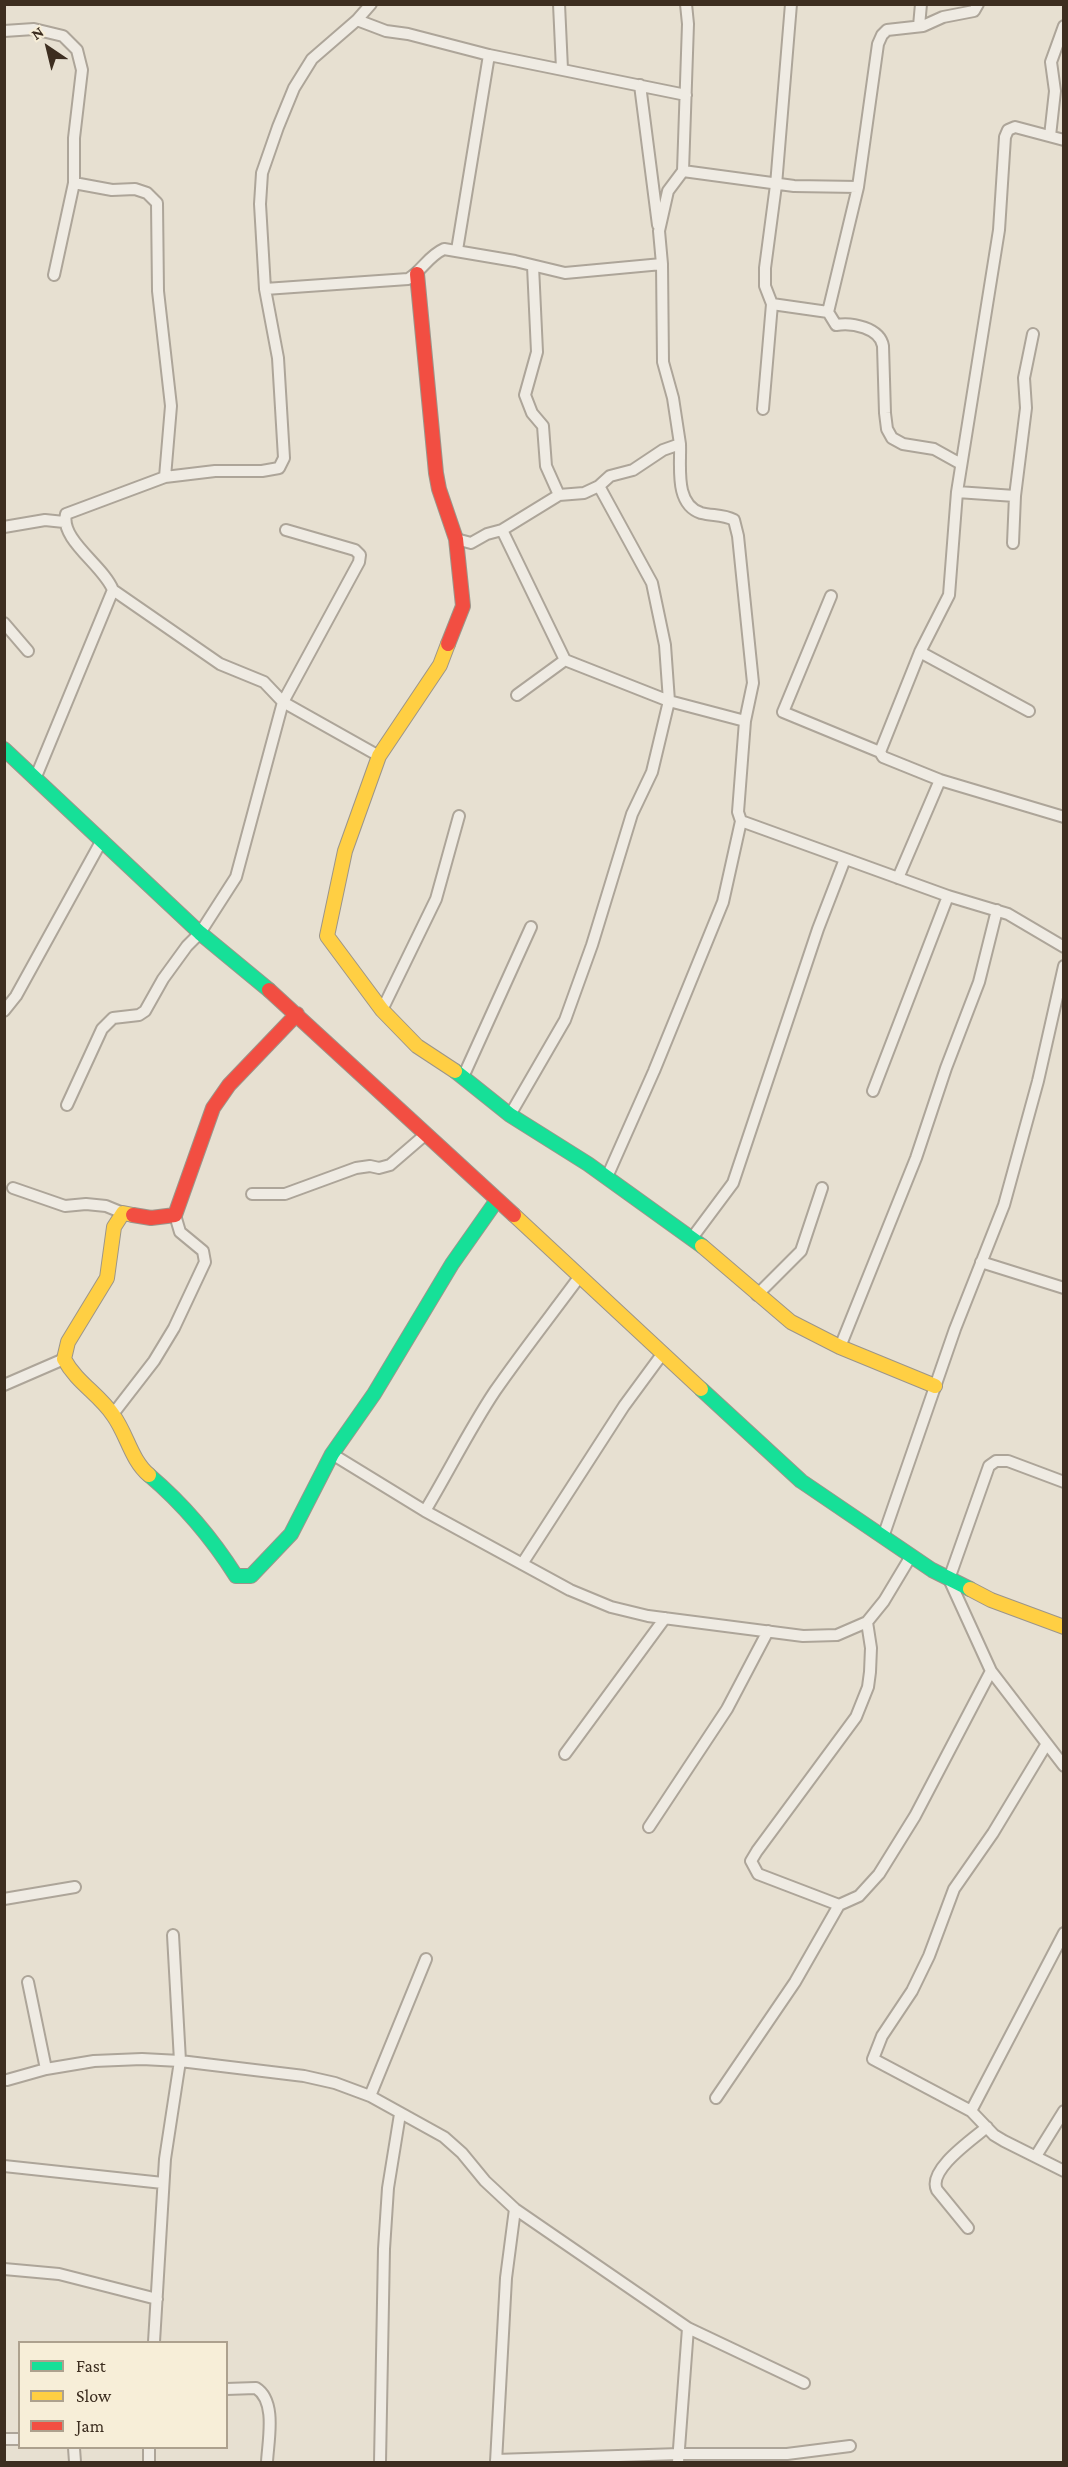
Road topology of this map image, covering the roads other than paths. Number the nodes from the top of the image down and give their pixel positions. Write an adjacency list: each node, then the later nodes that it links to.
1 (371, 4): 7 (street)
2 (559, 4): 12 (street)
3 (686, 4): 14 (street)
4 (791, 4): 19 (street)
5 (921, 4): 8 (street)
6 (978, 4): 8 (street)
7 (357, 20): 11 (street); 27 (street)
8 (919, 26): 20 (street)
9 (1064, 26): 15 (street)
10 (4, 31): 18 (street)
11 (489, 55): 12 (street); 22 (street)
12 (562, 69): 13 (street)
13 (640, 85): 14 (street); 21 (street)
14 (686, 95): 17 (street)
15 (1050, 136): 16 (street); 33 (street)
16 (1064, 140)
17 (682, 171): 19 (street); 21 (street)
18 (74, 183): 26 (street); 34 (street)
19 (776, 184): 20 (street); 28 (street)
20 (858, 186): 29 (street)
21 (658, 231): 23 (street)
22 (457, 250): 24 (street); 25 (street)
23 (662, 264): 24 (street); 32 (street)
24 (533, 266): 37 (street)
25 (417, 274): 27 (street); 43 (street)
26 (54, 275)
27 (265, 289): 34 (street)
28 (772, 304): 29 (street); 31 (street)
29 (828, 312): 33 (street)
30 (1033, 334): 38 (street)
31 (763, 409)
32 (680, 444): 35 (street); 55 (street)
33 (961, 464): 36 (street)
34 (165, 477): 39 (street)
35 (599, 486): 37 (street); 52 (street)
36 (957, 492): 38 (street); 49 (street)
37 (559, 495): 42 (street)
38 (1015, 496): 44 (street)
39 (64, 522): 40 (street); 45 (street)
40 (4, 527)
41 (286, 530): 53 (street)
42 (502, 530): 43 (street); 50 (street)
43 (456, 539): 58 (street)
44 (1013, 543)
45 (113, 590): 53 (street); 59 (street)
46 (831, 596): 57 (street)
47 (4, 623): 48 (street)
48 (28, 651)
49 (920, 652): 54 (street); 57 (street)
50 (565, 660): 51 (street); 52 (street)
51 (517, 695)
52 (669, 701): 55 (street); 79 (street)
53 (283, 702): 58 (street); 70 (street)
54 (1029, 711)
55 (745, 721): 63 (street)
56 (4, 749): 59 (street)
57 (880, 752): 60 (street)
58 (379, 756): 73 (street)
59 (35, 779): 64 (street)
60 (940, 780): 62 (street); 66 (street)
61 (459, 816): 73 (street)
62 (1064, 817)
63 (741, 821): 65 (street); 81 (street)
64 (102, 840): 70 (street); 74 (street)
65 (845, 859): 66 (street); 88 (street)
66 (898, 878): 67 (street)
67 (948, 896): 68 (street); 77 (street)
68 (997, 910): 71 (street); 93 (street)
69 (531, 927): 76 (street)
70 (201, 933): 75 (street); 78 (street)
71 (1064, 947)
72 (1064, 966): 89 (street)
73 (382, 1010): 76 (street)
74 (4, 1011)
75 (297, 1014): 80 (street); 87 (street)
76 (463, 1077): 79 (street)
77 (873, 1091)
78 (67, 1105)
79 (510, 1115): 81 (street)
80 (426, 1134): 84 (street); 85 (street)
81 (607, 1177): 88 (street)
82 (13, 1188): 86 (street)
83 (822, 1188): 92 (street)
84 (252, 1194)
85 (497, 1200): 90 (street); 99 (street)
86 (123, 1213): 87 (street); 95 (street)
87 (175, 1215): 98 (street)
88 (692, 1238): 92 (street)
89 (981, 1262): 91 (street); 97 (street)
90 (580, 1275): 94 (street); 101 (street)
91 (1064, 1288)
92 (757, 1295): 93 (street)
93 (840, 1347): 97 (street)
94 (663, 1353): 102 (street); 104 (street)
95 (64, 1359): 96 (street); 98 (street)
96 (4, 1385)
97 (935, 1386): 102 (street)
98 (113, 1414): 99 (street)
99 (332, 1454): 101 (street)
100 (1064, 1482): 105 (street)
101 (425, 1511): 104 (street)
102 (883, 1537): 103 (street)
103 (911, 1556): 105 (street); 107 (street)
104 (522, 1564): 106 (street)
105 (949, 1579): 108 (street); 110 (street)
106 (665, 1618): 109 (street); 112 (street)
107 (867, 1622): 109 (street); 117 (street)
108 (1064, 1627)
109 (768, 1631): 114 (street)
110 (992, 1671): 111 (street); 117 (street)
111 (1046, 1745): 113 (street); 127 (street)
112 (565, 1754)
113 (1064, 1766)
114 (649, 1827)
115 (75, 1887): 116 (street)
116 (4, 1899)
117 (839, 1905): 126 (street)
118 (1064, 1933): 127 (street)
119 (173, 1935): 122 (street)
120 (426, 1959): 125 (street)
121 (28, 1982): 123 (street)
122 (180, 2061): 123 (street); 125 (street); 134 (street)
123 (46, 2069): 124 (street)
124 (7, 2080)
125 (370, 2096): 129 (street)
126 (716, 2098)
127 (971, 2111): 130 (street)
128 (1064, 2111): 131 (street)
129 (400, 2114): 135 (street); 147 (street)
130 (987, 2127): 131 (street); 136 (street)
131 (1036, 2156): 133 (street)
132 (4, 2166): 134 (street)
133 (1064, 2171)
134 (163, 2183): 138 (street)
135 (515, 2210): 139 (street); 145 (street)
136 (968, 2228)
137 (4, 2269): 138 (street)
138 (157, 2299): 140 (street)
139 (688, 2328): 141 (street); 144 (street)
140 (154, 2341)
141 (804, 2383)
142 (228, 2389): 146 (street)
143 (850, 2446): 144 (street)
144 (679, 2458): 145 (street)
145 (496, 2461)
146 (267, 2463)
147 (380, 2463)

